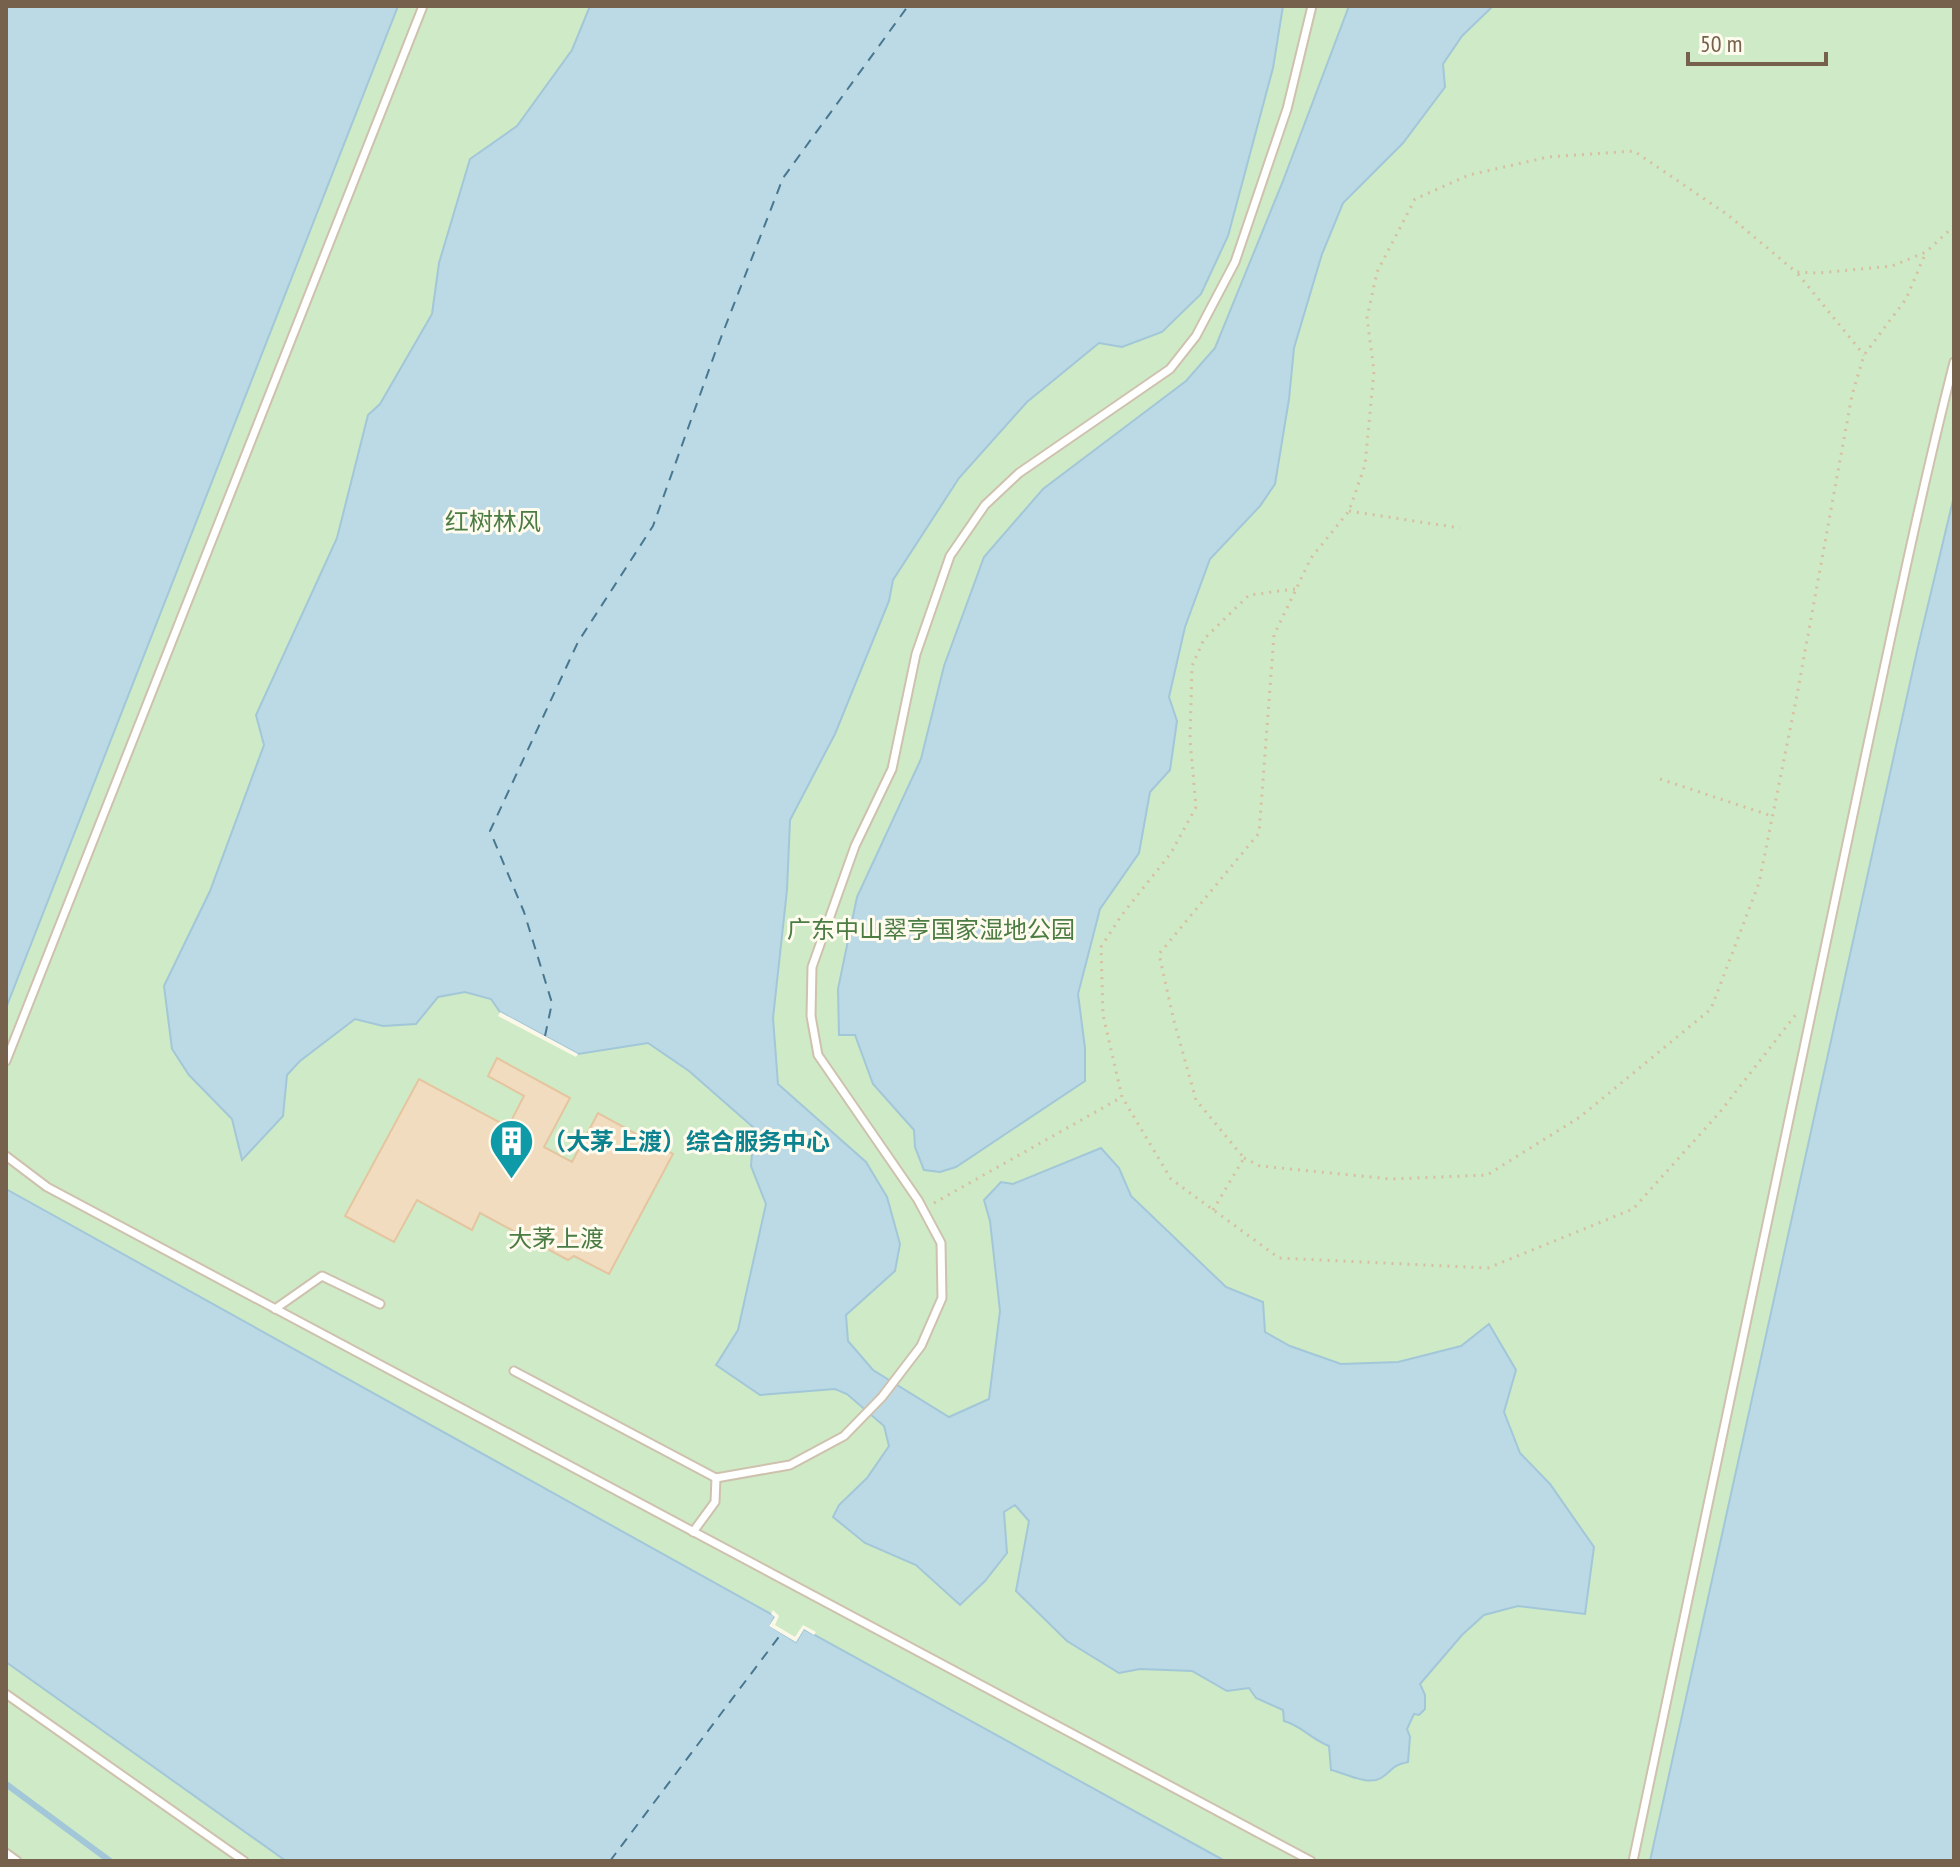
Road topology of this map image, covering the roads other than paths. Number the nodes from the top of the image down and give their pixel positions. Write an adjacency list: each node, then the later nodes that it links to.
1 (423, 6): 4 (lane)
2 (1312, 6): 9 (lane)
3 (1954, 362): 16 (lane)
4 (6, 1061)
5 (6, 1156): 7 (lane)
6 (380, 1304): 7 (lane)
7 (275, 1309): 10 (lane)
8 (514, 1371): 9 (lane)
9 (716, 1478): 10 (lane)
10 (693, 1532): 15 (lane)
11 (6, 1694): 14 (lane)
12 (6, 1853): 13 (lane)
13 (17, 1861)
14 (244, 1861)
15 (1311, 1861)
16 (1633, 1861)

